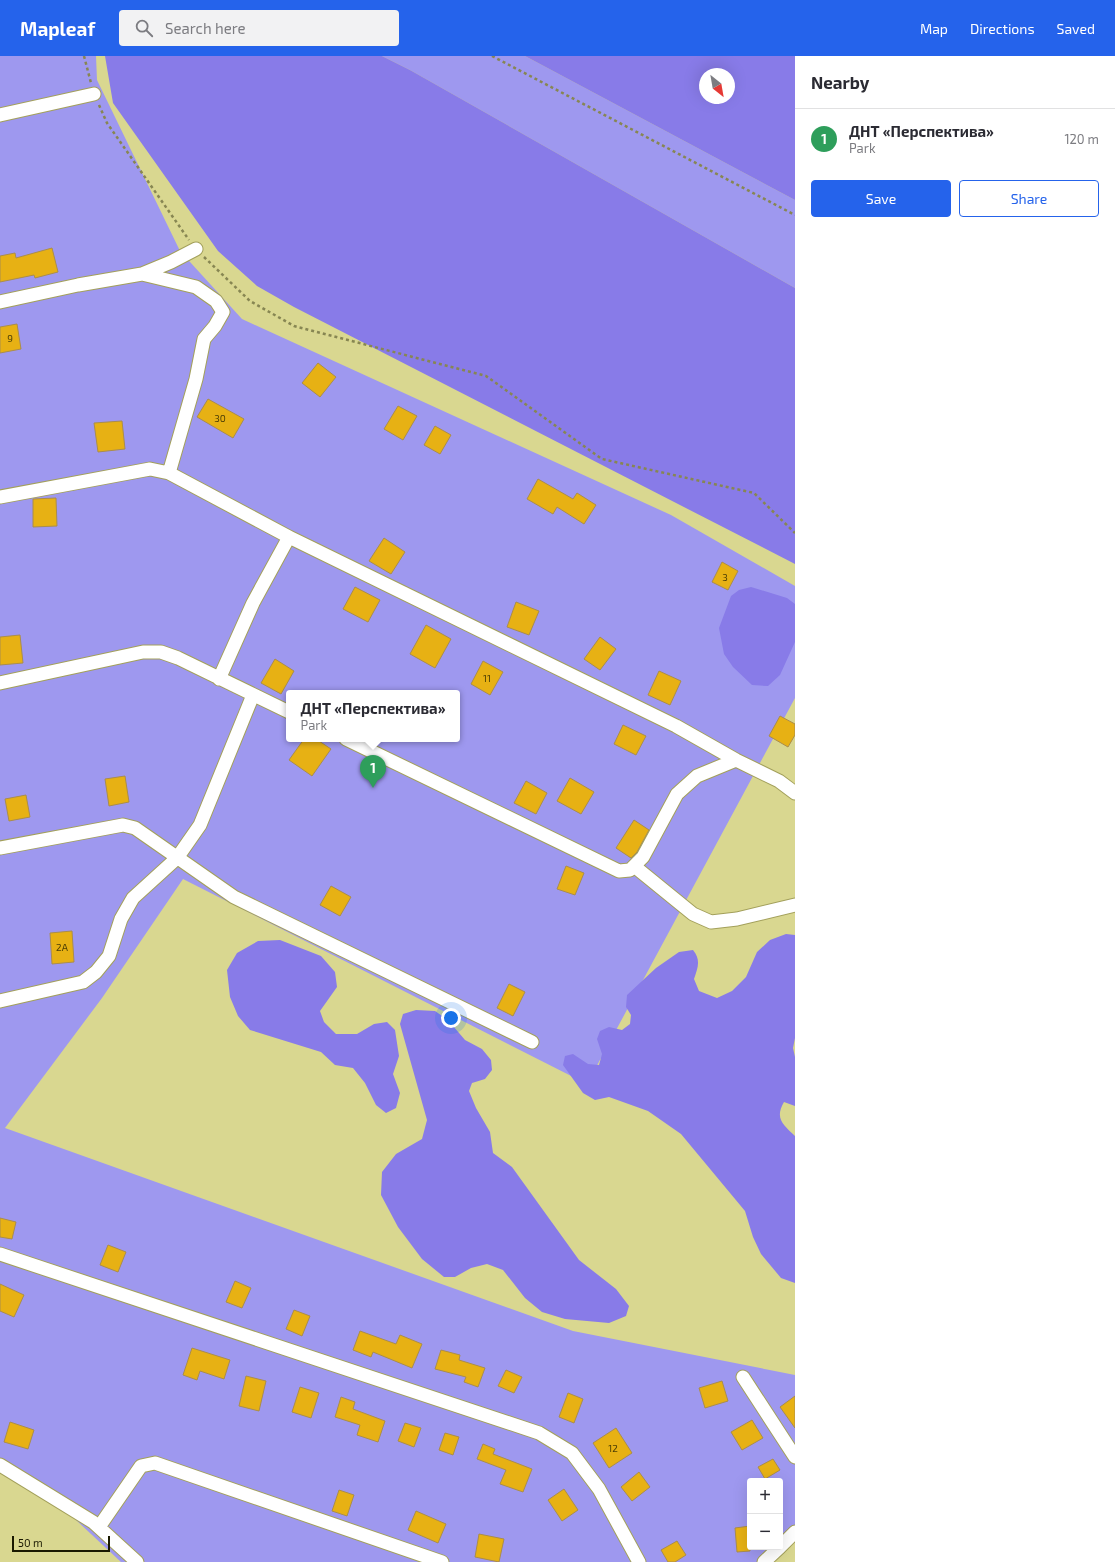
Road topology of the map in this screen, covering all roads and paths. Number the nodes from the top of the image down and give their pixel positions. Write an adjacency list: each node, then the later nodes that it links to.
1 (84, 56): 3 (path)
2 (492, 56): 5 (path)
3 (94, 94): 4 (street); 6 (path)
4 (0, 114)
5 (795, 215)
6 (196, 249): 7 (street); 11 (path)
7 (142, 274): 8 (street); 9 (street)
8 (0, 302)
9 (169, 473): 10 (street); 12 (street)
10 (0, 497)
11 (795, 533)
12 (289, 537): 13 (street); 18 (street)
13 (219, 678): 14 (street); 15 (street)
14 (0, 683)
15 (253, 695): 16 (street); 21 (street)
16 (286, 711)
17 (352, 742): 22 (street)
18 (736, 760): 19 (street); 22 (street)
19 (795, 793)
20 (0, 848): 21 (street)
21 (178, 858): 24 (street); 25 (street)
22 (634, 866): 23 (street)
23 (795, 905)
24 (0, 1001)
25 (532, 1042)
26 (0, 1254): 36 (street)
27 (743, 1377): 28 (street)
28 (795, 1457)
29 (0, 1465): 30 (street)
30 (99, 1527): 34 (street); 35 (street)
31 (795, 1532): 32 (street)
32 (783, 1544)
33 (777, 1550): 37 (street)
34 (137, 1562)
35 (442, 1562)
36 (639, 1562)
37 (764, 1562)

